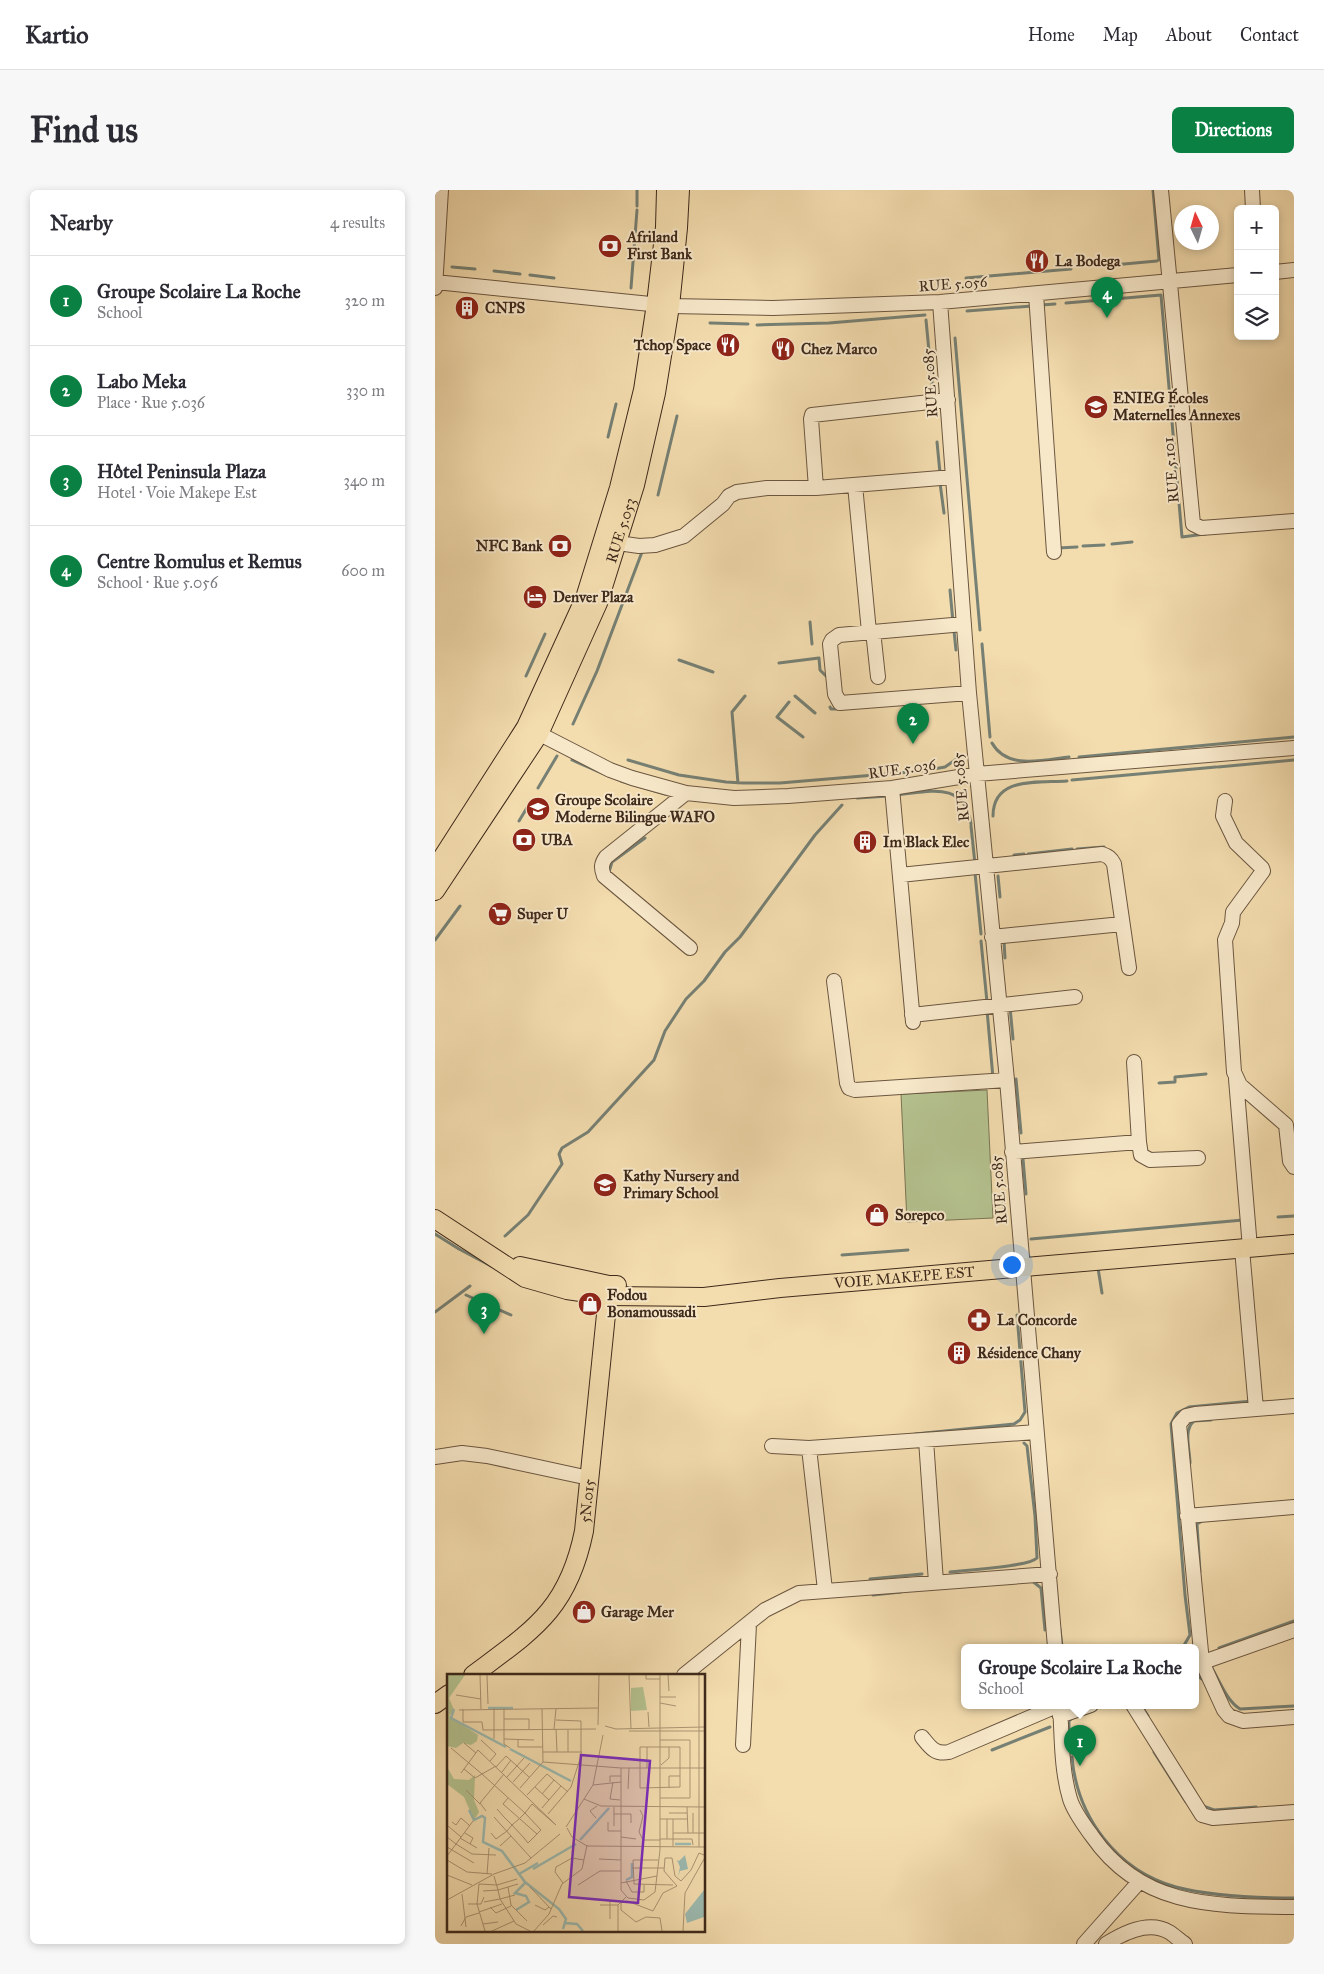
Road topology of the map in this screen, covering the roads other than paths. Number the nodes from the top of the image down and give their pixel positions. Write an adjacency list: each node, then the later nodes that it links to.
1 (441, 190): 11 (street)
2 (666, 190): 14 (main road, RUE 5.053)
3 (680, 190): 14 (main road, RUE 5.053)
4 (1161, 190): 10 (street, RUE 5.101)
5 (1252, 190): 6 (street)
6 (1253, 205)
7 (1294, 270): 8 (street)
8 (1279, 272)
9 (1234, 275): 10 (street, RUE 5.056)
10 (1169, 281): 12 (street, RUE 5.056); 19 (street, RUE 5.101)
11 (435, 284): 14 (street, RUE 5.056)
12 (1036, 294): 13 (street, RUE 5.056); 21 (street)
13 (940, 302): 14 (street, RUE 5.056); 15 (street, RUE 5.085)
14 (663, 305): 20 (main road, RUE 5.053); 26 (main road, RUE 5.053)
15 (947, 400): 16 (street, RUE 5.085); 18 (street)
16 (953, 477): 17 (street); 22 (street, RUE 5.085)
17 (855, 485): 18 (street); 23 (street)
18 (816, 488): 20 (street)
19 (1294, 520)
20 (618, 543): 26 (main road, RUE 5.053)
21 (1054, 552)
22 (964, 624): 23 (street); 25 (street, RUE 5.085)
23 (871, 632): 24 (street); 25 (street)
24 (878, 677)
25 (969, 693): 28 (street, RUE 5.085)
26 (533, 730): 30 (street, RUE 5.036); 33 (main road, RUE 5.053); 35 (main road, RUE 5.053)
27 (1294, 748): 28 (street, RUE 5.036)
28 (977, 774): 29 (street, RUE 5.036); 32 (street, RUE 5.085)
29 (892, 788): 30 (street, RUE 5.036); 34 (street)
30 (686, 793): 38 (street)
31 (1225, 801): 44 (street)
32 (985, 868): 34 (street); 36 (street); 37 (street, RUE 5.085)
33 (435, 869)
34 (900, 875): 42 (street)
35 (435, 892)
36 (1122, 924): 37 (street); 39 (street)
37 (992, 936): 42 (street, RUE 5.085)
38 (690, 948)
39 (1129, 968)
40 (834, 981): 45 (street)
41 (1075, 997): 42 (street)
42 (999, 1005): 45 (street, RUE 5.085)
43 (1134, 1062): 46 (street)
44 (1236, 1079): 49 (street); 52 (street)
45 (1007, 1080): 47 (street, RUE 5.085)
46 (1139, 1142): 47 (street); 48 (street)
47 (1012, 1152): 53 (street, RUE 5.085)
48 (1198, 1158)
49 (1294, 1167)
50 (435, 1219): 54 (main road, VOIE MAKEPE EST)
51 (1294, 1244): 52 (main road, VOIE MAKEPE EST)
52 (1246, 1249): 53 (main road, VOIE MAKEPE EST); 56 (street)
53 (1022, 1268): 54 (main road, VOIE MAKEPE EST); 57 (street, RUE 5.085)
54 (608, 1290): 62 (main road, 5N.015)
55 (1294, 1406): 56 (street)
56 (1256, 1409): 64 (street)
57 (1036, 1432): 58 (street); 65 (street, RUE 5.085)
58 (926, 1440): 60 (street); 66 (street)
59 (772, 1446): 60 (street)
60 (809, 1448): 67 (street)
61 (435, 1457): 62 (street)
62 (589, 1478): 74 (main road, 5N.015)
63 (1294, 1507): 64 (street)
64 (1187, 1516): 71 (street)
65 (1050, 1574): 66 (street); 70 (street, RUE 5.085)
66 (937, 1582): 67 (street)
67 (825, 1590): 68 (street)
68 (749, 1624): 75 (street); 82 (street)
69 (1294, 1630): 72 (street)
70 (1055, 1644)
71 (1197, 1644)
72 (1199, 1663)
73 (1199, 1665): 80 (street)
74 (474, 1674)
75 (685, 1674)
76 (447, 1695): 77 (main road)
77 (435, 1704)
78 (1059, 1709): 81 (street); 84 (street)
79 (1136, 1709): 83 (street)
80 (1294, 1717)
81 (922, 1737)
82 (743, 1745)
83 (1294, 1812)
84 (1139, 1882): 85 (street); 86 (street)
85 (1294, 1907)
86 (1084, 1944)
87 (1106, 1944): 88 (street)
88 (1185, 1944)

